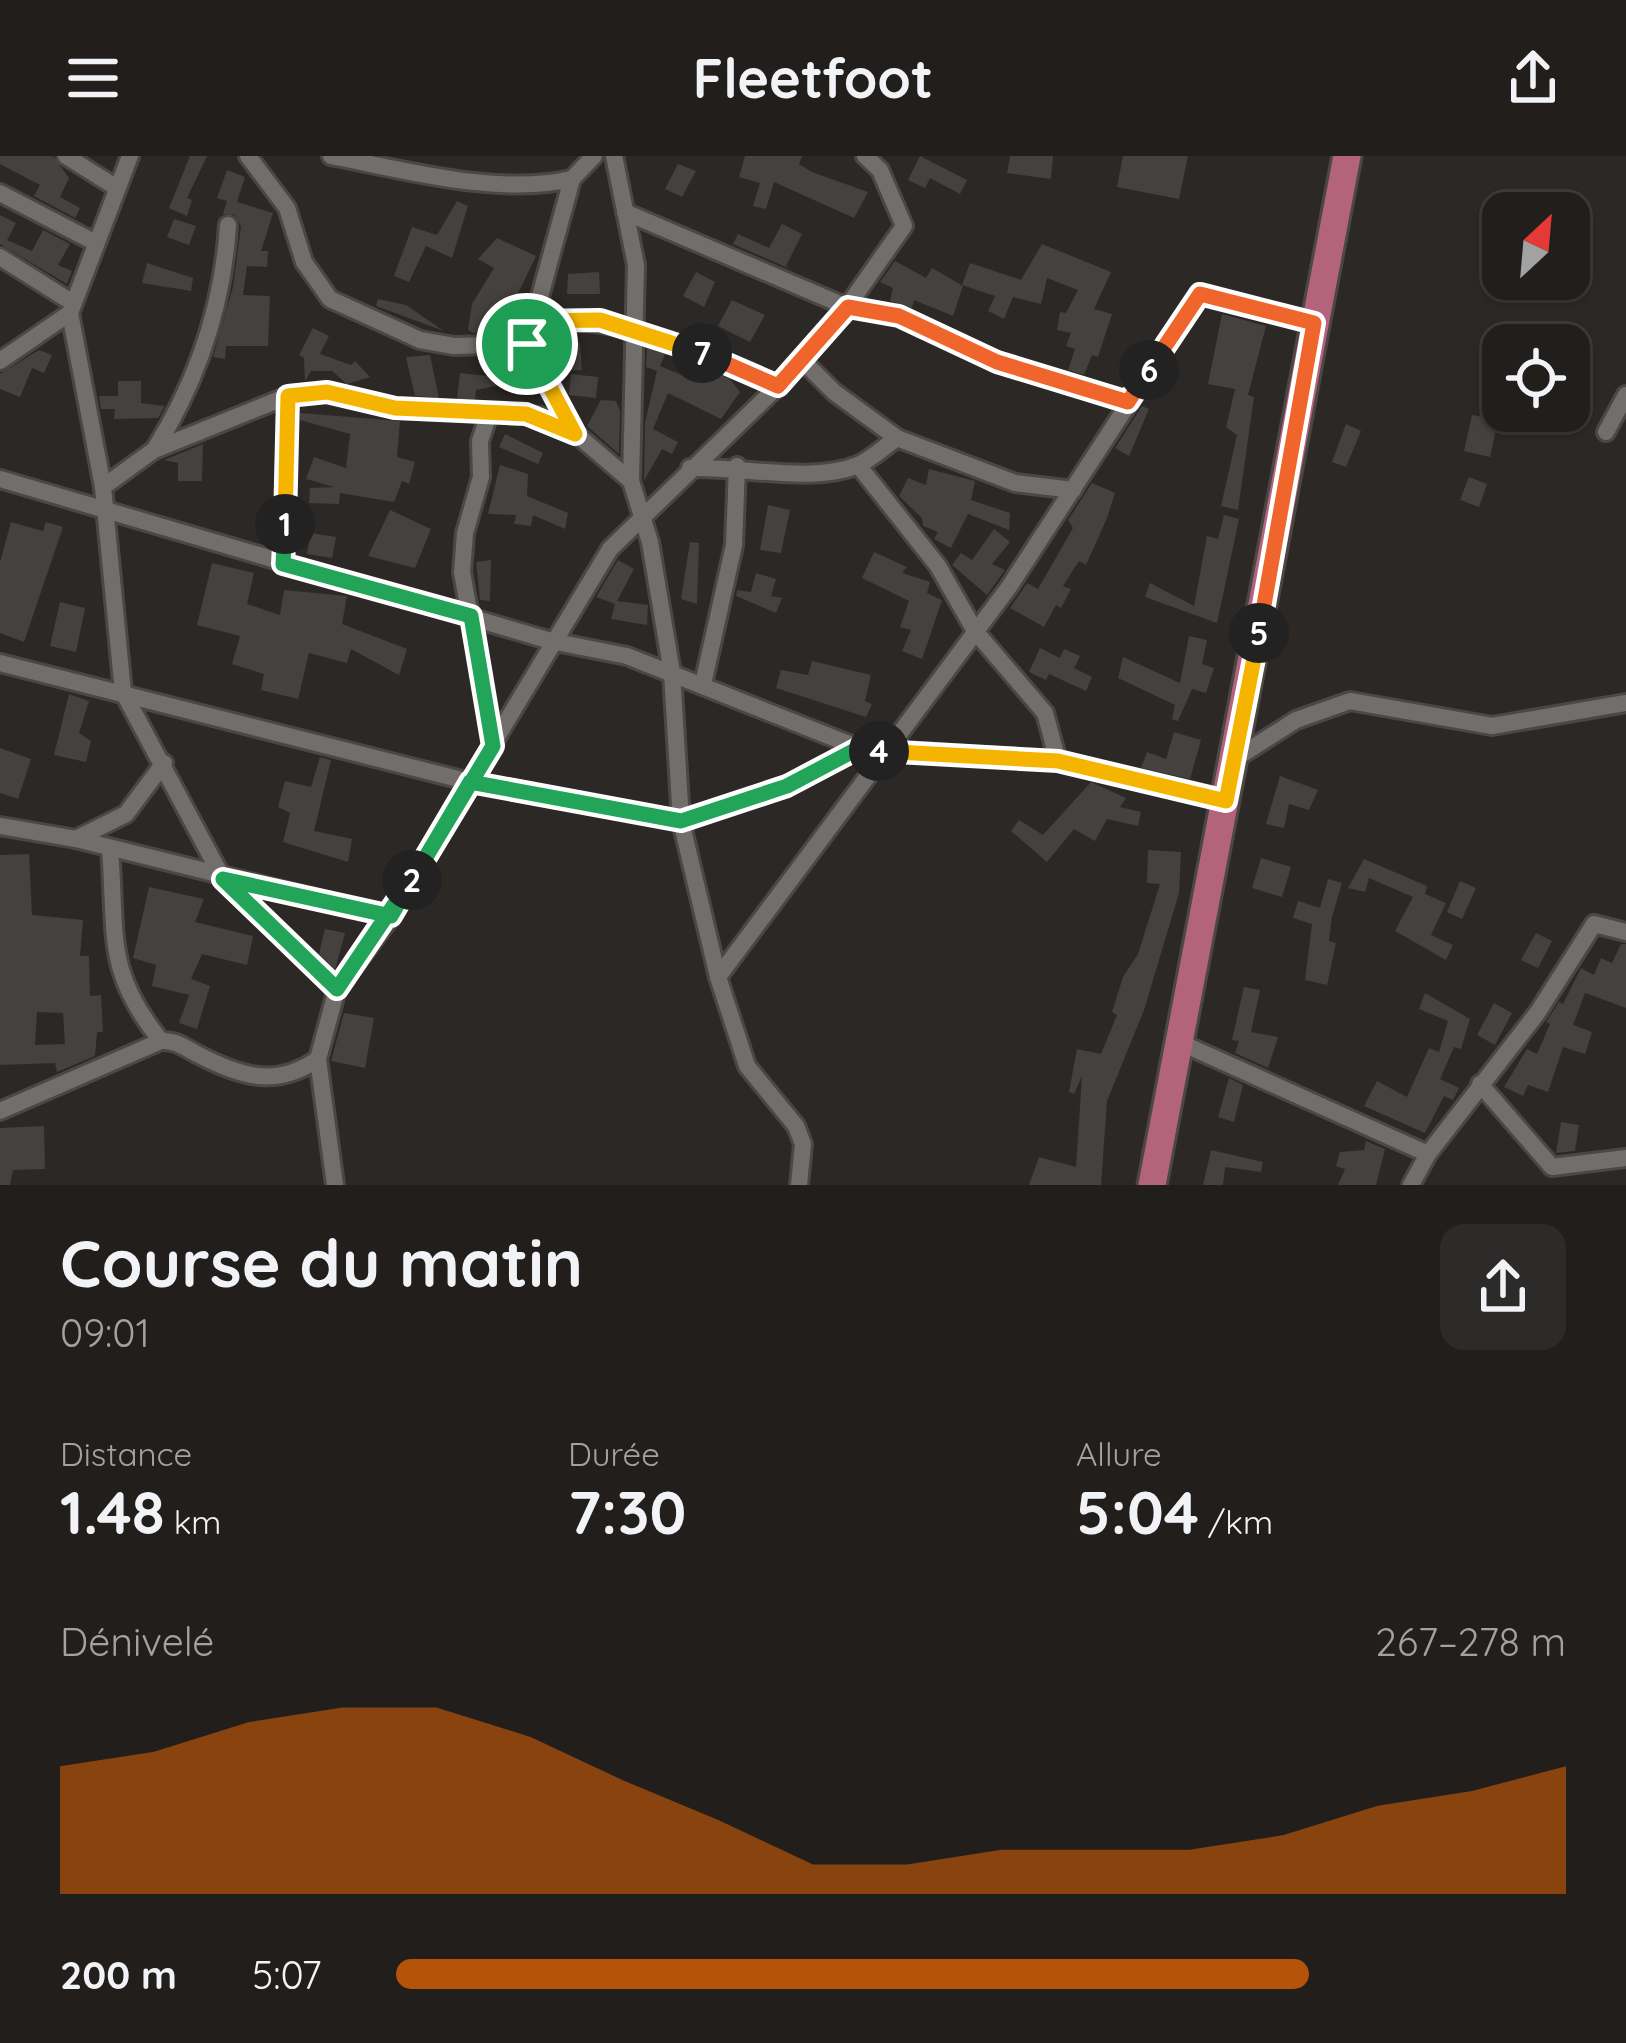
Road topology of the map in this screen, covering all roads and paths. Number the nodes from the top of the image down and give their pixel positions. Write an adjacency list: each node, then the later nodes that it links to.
1 (66, 156): 10 (street)
2 (130, 156): 10 (street)
3 (248, 156): 21 (street)
4 (331, 156): 9 (street)
5 (594, 156): 9 (street)
6 (614, 156): 12 (street)
7 (865, 156): 16 (street)
8 (1347, 156): 19 (main road)
9 (572, 179): 18 (street)
10 (117, 188): 14 (street)
11 (0, 193): 14 (street)
12 (625, 212): 16 (street); 20 (street)
13 (229, 225): 32 (street)
14 (96, 243): 17 (street)
15 (0, 257): 17 (street)
16 (848, 307): 22 (street); 27 (street)
17 (71, 308): 23 (street); 39 (street)
18 (530, 321): 20 (street); 21 (street)
19 (1314, 323): 27 (street); 53 (main road)
20 (637, 332): 24 (street); 37 (street)
21 (527, 344): 30 (street)
22 (801, 359): 24 (street); 31 (street)
23 (0, 361)
24 (778, 386): 35 (street)
25 (1626, 395): 29 (street)
26 (288, 396): 28 (street); 32 (street); 41 (street)
27 (1128, 402): 38 (street)
28 (489, 413): 30 (street); 42 (street)
29 (1606, 432)
30 (575, 434): 37 (street)
31 (897, 438): 33 (street); 38 (street)
32 (154, 450): 39 (street)
33 (857, 465): 34 (street); 43 (street)
34 (737, 466): 35 (street); 47 (street)
35 (689, 468): 40 (street)
36 (0, 479): 39 (street)
37 (632, 481): 40 (street)
38 (1072, 490): 43 (street)
39 (104, 497): 41 (street); 48 (street)
40 (644, 517): 44 (street); 46 (street)
41 (283, 564): 42 (street)
42 (471, 616): 44 (street); 50 (street)
43 (975, 631): 52 (street); 54 (street)
44 (551, 640): 46 (street); 50 (street)
45 (0, 663): 48 (street)
46 (672, 673): 47 (street); 58 (street)
47 (703, 684): 51 (street)
48 (123, 692): 55 (street); 56 (street)
49 (1626, 703): 53 (street)
50 (493, 746): 56 (street)
51 (859, 748): 52 (street); 58 (street)
52 (882, 751): 54 (street); 65 (street)
53 (1235, 759): 57 (main road)
54 (1058, 761): 57 (street)
55 (164, 763): 60 (street); 62 (street)
56 (470, 782): 58 (street); 63 (street)
57 (1226, 801): 68 (main road)
58 (681, 821): 65 (street)
59 (0, 826): 60 (street)
60 (76, 839): 61 (street)
61 (110, 850): 62 (street); 67 (street)
62 (223, 879): 63 (street); 66 (street)
63 (391, 916): 66 (street)
64 (1626, 932): 70 (street)
65 (718, 977): 76 (street)
66 (337, 989): 69 (street)
67 (160, 1041): 69 (street); 71 (street)
68 (1180, 1043): 72 (street); 77 (main road)
69 (318, 1059): 75 (street)
70 (1480, 1084): 72 (street); 74 (street)
71 (0, 1111)
72 (1428, 1154): 78 (street)
73 (1626, 1159): 74 (street)
74 (1566, 1176)
75 (335, 1185)
76 (799, 1185)
77 (1152, 1185)
78 (1411, 1185)

